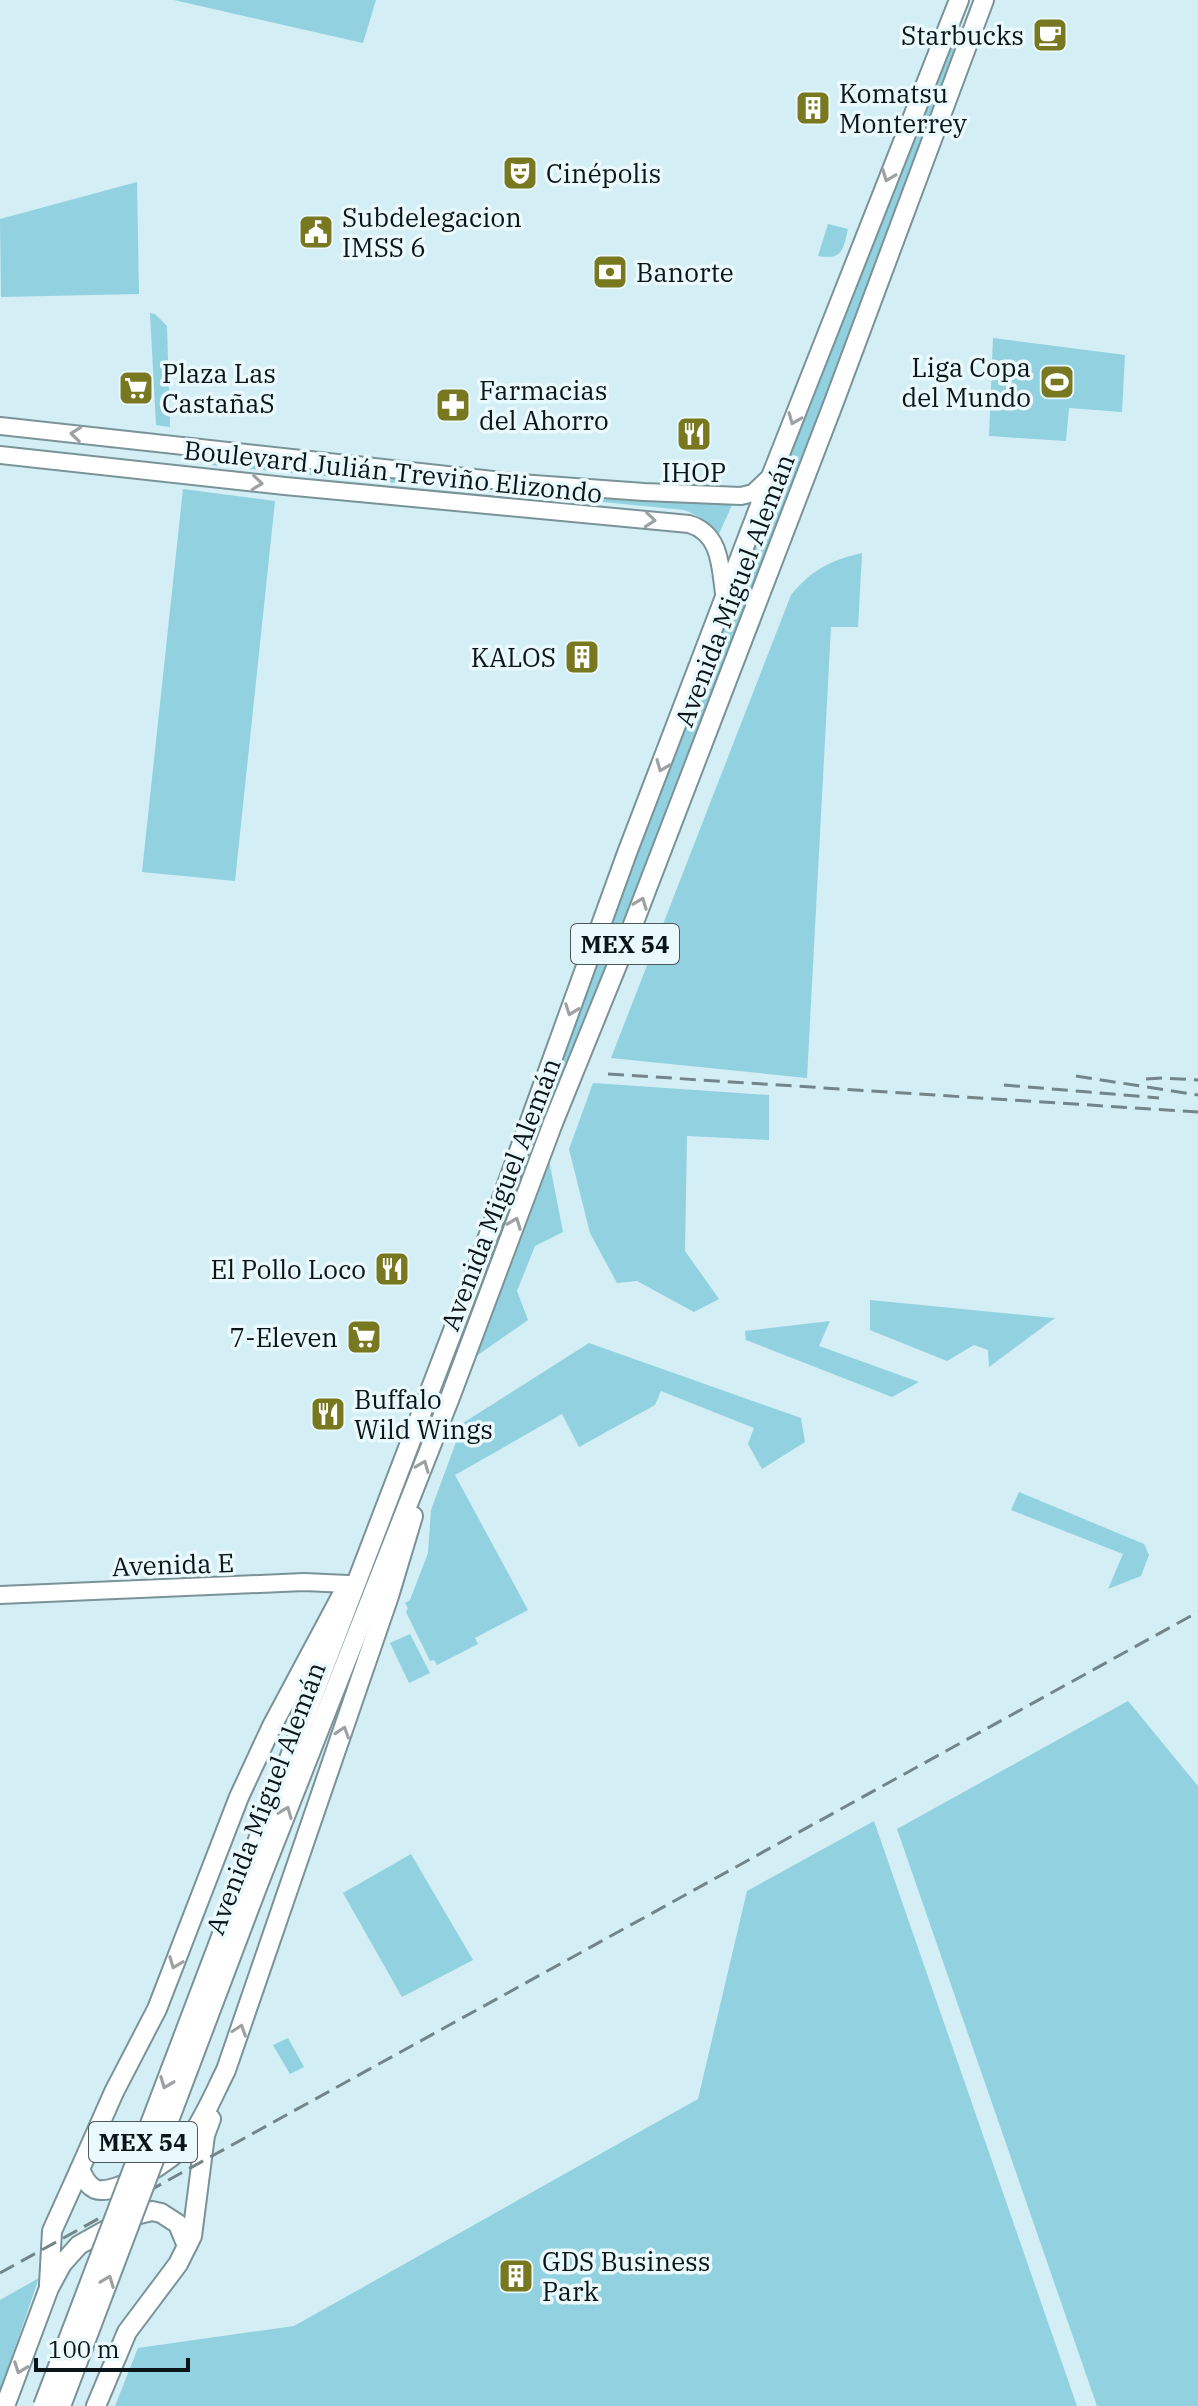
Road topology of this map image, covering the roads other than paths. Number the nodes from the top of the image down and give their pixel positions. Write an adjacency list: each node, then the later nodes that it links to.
1 (959, 0): 7 (highway, Avenida Miguel Alemán / MEX 54, one-way to 7)
2 (984, 0): 11 (highway, Avenida Miguel Alemán / MEX 54, one-way to 2)
3 (0, 426): 5 (main road, Boulevard Julián Treviño Elizondo, one-way to 3)
4 (0, 455): 6 (main road, Boulevard Julián Treviño Elizondo)
5 (264, 455): 6 (main road); 8 (main road, Boulevard Julián Treviño Elizondo)
6 (93, 466): 9 (main road, Boulevard Julián Treviño Elizondo, one-way to 9)
7 (772, 474): 8 (main road, Boulevard Julián Treviño Elizondo); 10 (highway, Avenida Miguel Alemán / MEX 54)
8 (644, 492): 9 (main road)
9 (359, 493): 10 (main road, Boulevard Julián Treviño Elizondo, one-way to 10)
10 (725, 600): 12 (highway, Avenida Miguel Alemán / MEX 54, one-way to 12)
11 (411, 1496): 15 (highway, Avenida Miguel Alemán / MEX 54, one-way to 11); 16 (highway, one-way to 11)
12 (364, 1565): 13 (highway); 15 (highway, Avenida Miguel Alemán / MEX 54)
13 (348, 1584): 14 (main road, Avenida E); 17 (highway, one-way to 17)
14 (0, 1595)
15 (250, 1882): 21 (highway, Avenida Miguel Alemán / MEX 54, one-way to 21, bridge); 22 (highway, Avenida Miguel Alemán / MEX 54, one-way to 15, bridge)
16 (226, 2070): 17 (highway); 18 (highway)
17 (80, 2169): 19 (highway)
18 (187, 2246): 19 (highway); 23 (highway)
19 (49, 2288): 20 (highway, one-way to 20)
20 (5, 2406)
21 (43, 2406)
22 (61, 2406)
23 (96, 2406)

